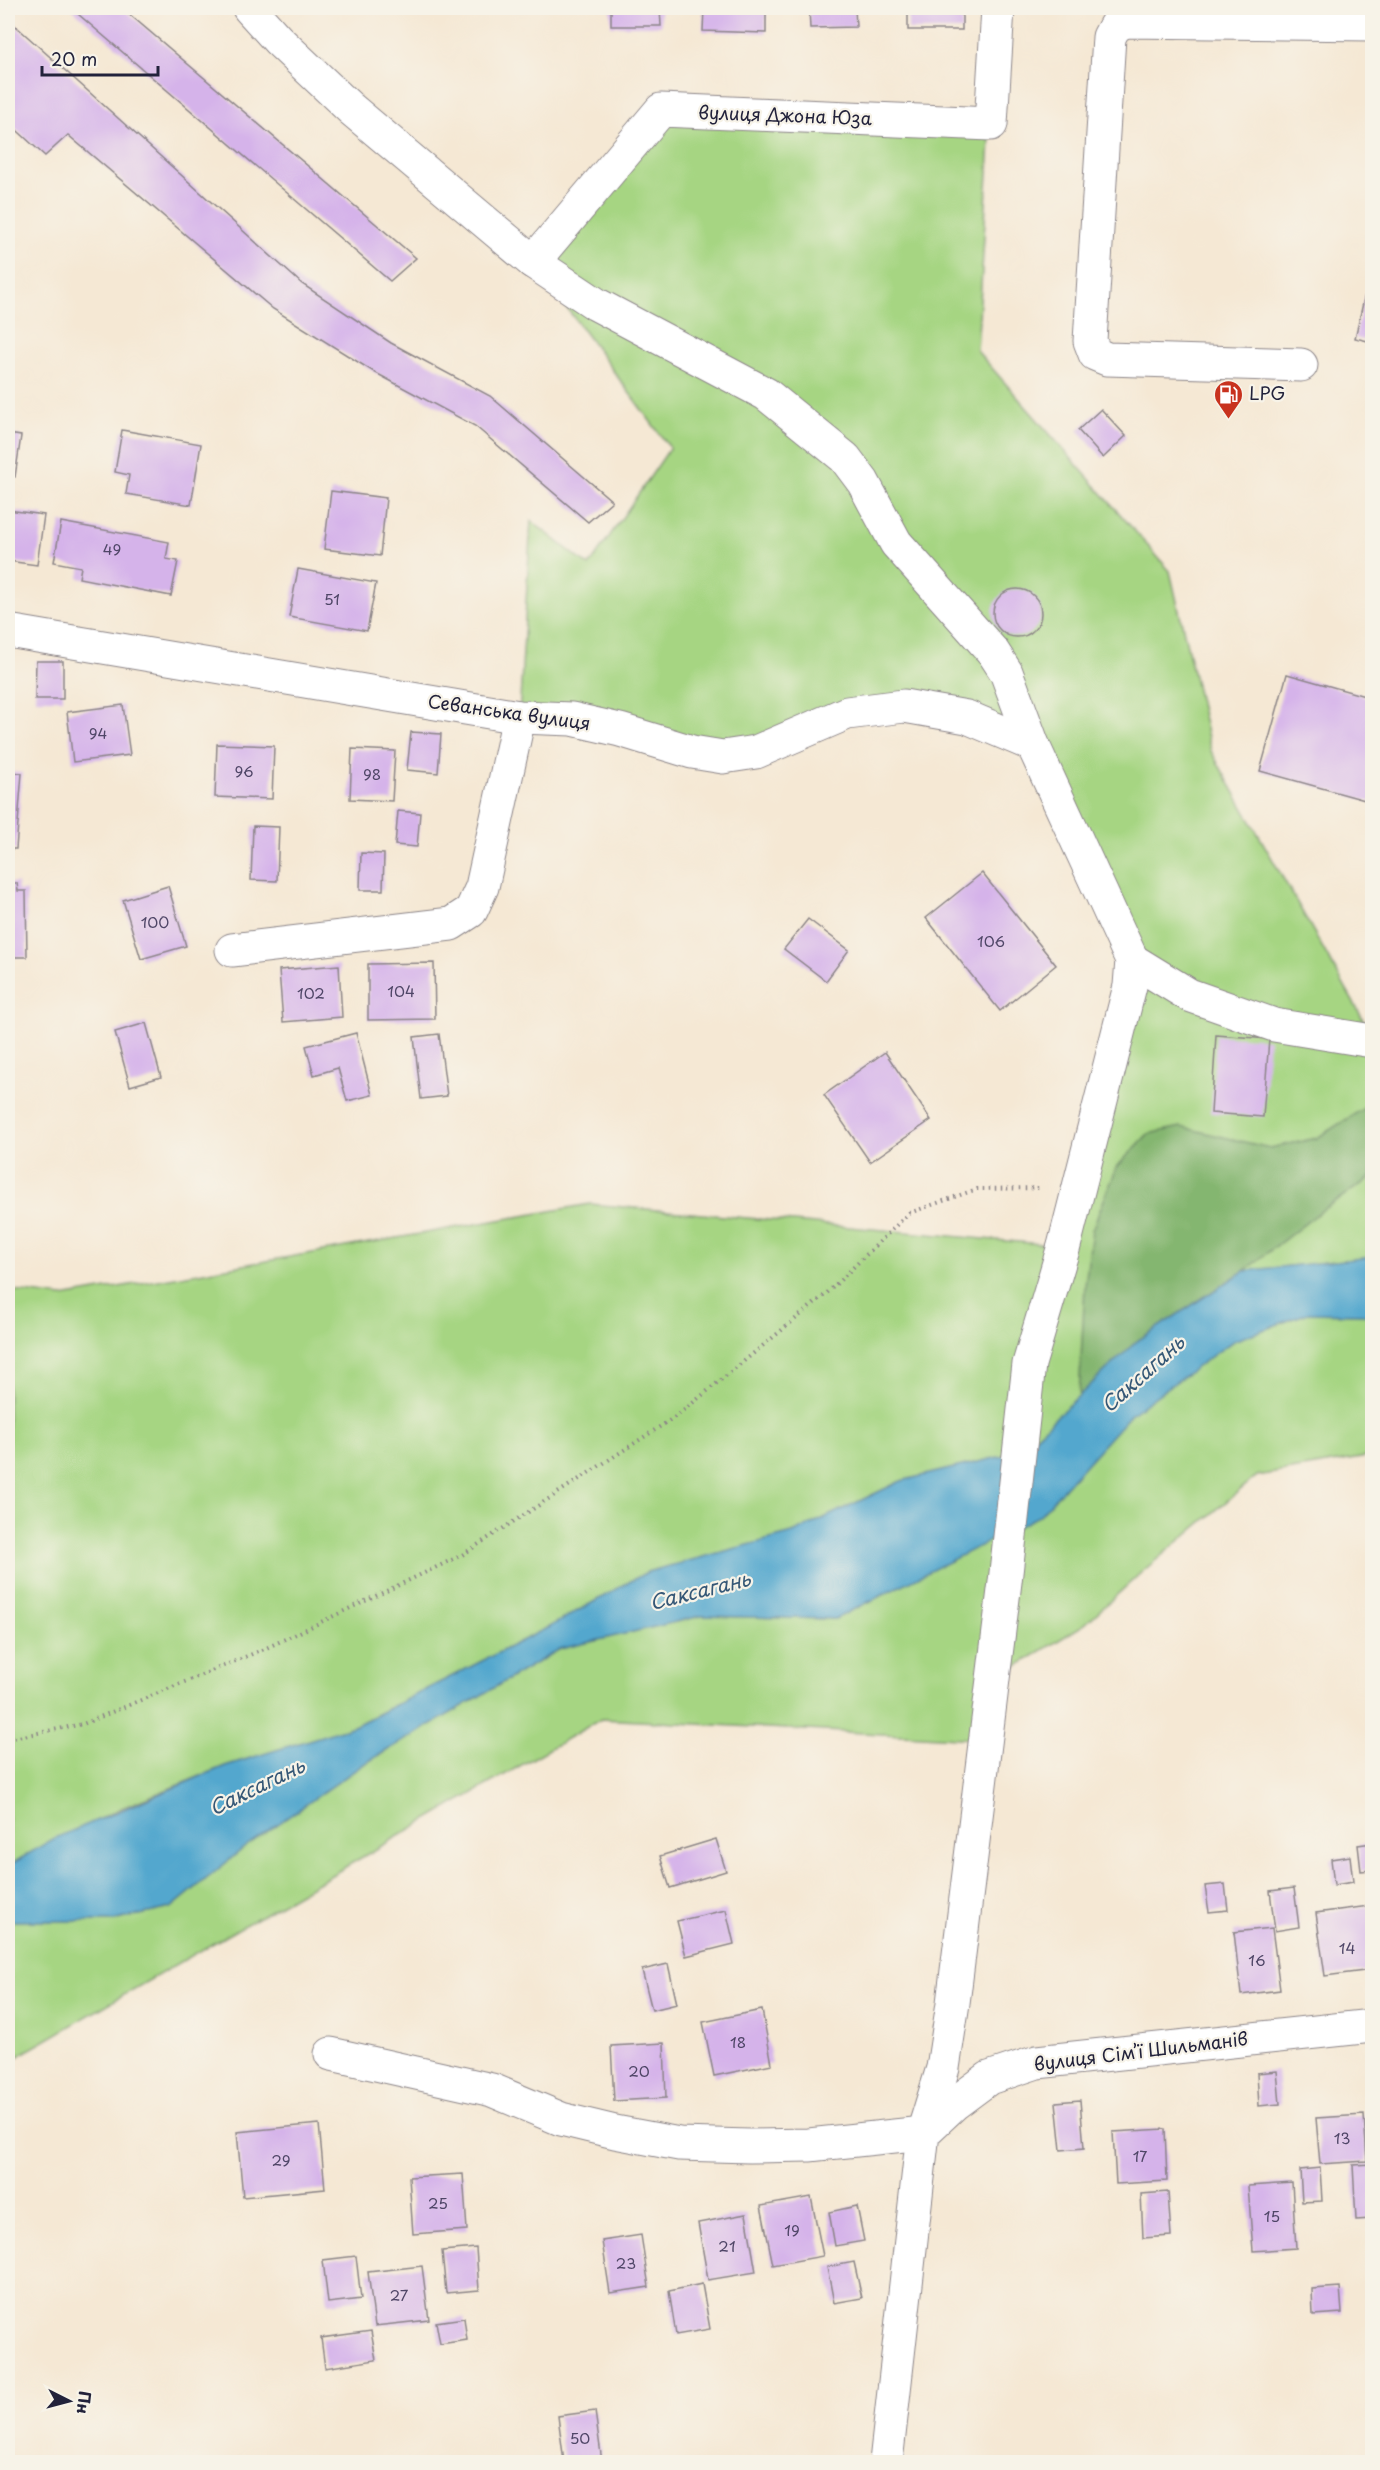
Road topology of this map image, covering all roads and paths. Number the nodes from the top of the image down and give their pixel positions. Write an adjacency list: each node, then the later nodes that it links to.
1 (249, 8): 4 (street)
2 (998, 8): 4 (street, вулиця Джона Юза)
3 (1372, 24): 5 (street)
4 (533, 262): 8 (street)
5 (1301, 365)
6 (8, 631): 7 (street, Севанська вулиця)
7 (519, 717): 8 (street, Севанська вулиця); 9 (street)
8 (1033, 745): 10 (street)
9 (232, 950)
10 (1132, 960): 11 (street); 12 (street)
11 (1372, 1041)
12 (1078, 1193): 13 (path); 16 (street)
13 (8, 1739)
14 (1372, 2026): 16 (street, вулиця Сімʼї Шильманів)
15 (331, 2054): 16 (street)
16 (923, 2133): 17 (street)
17 (886, 2463)

